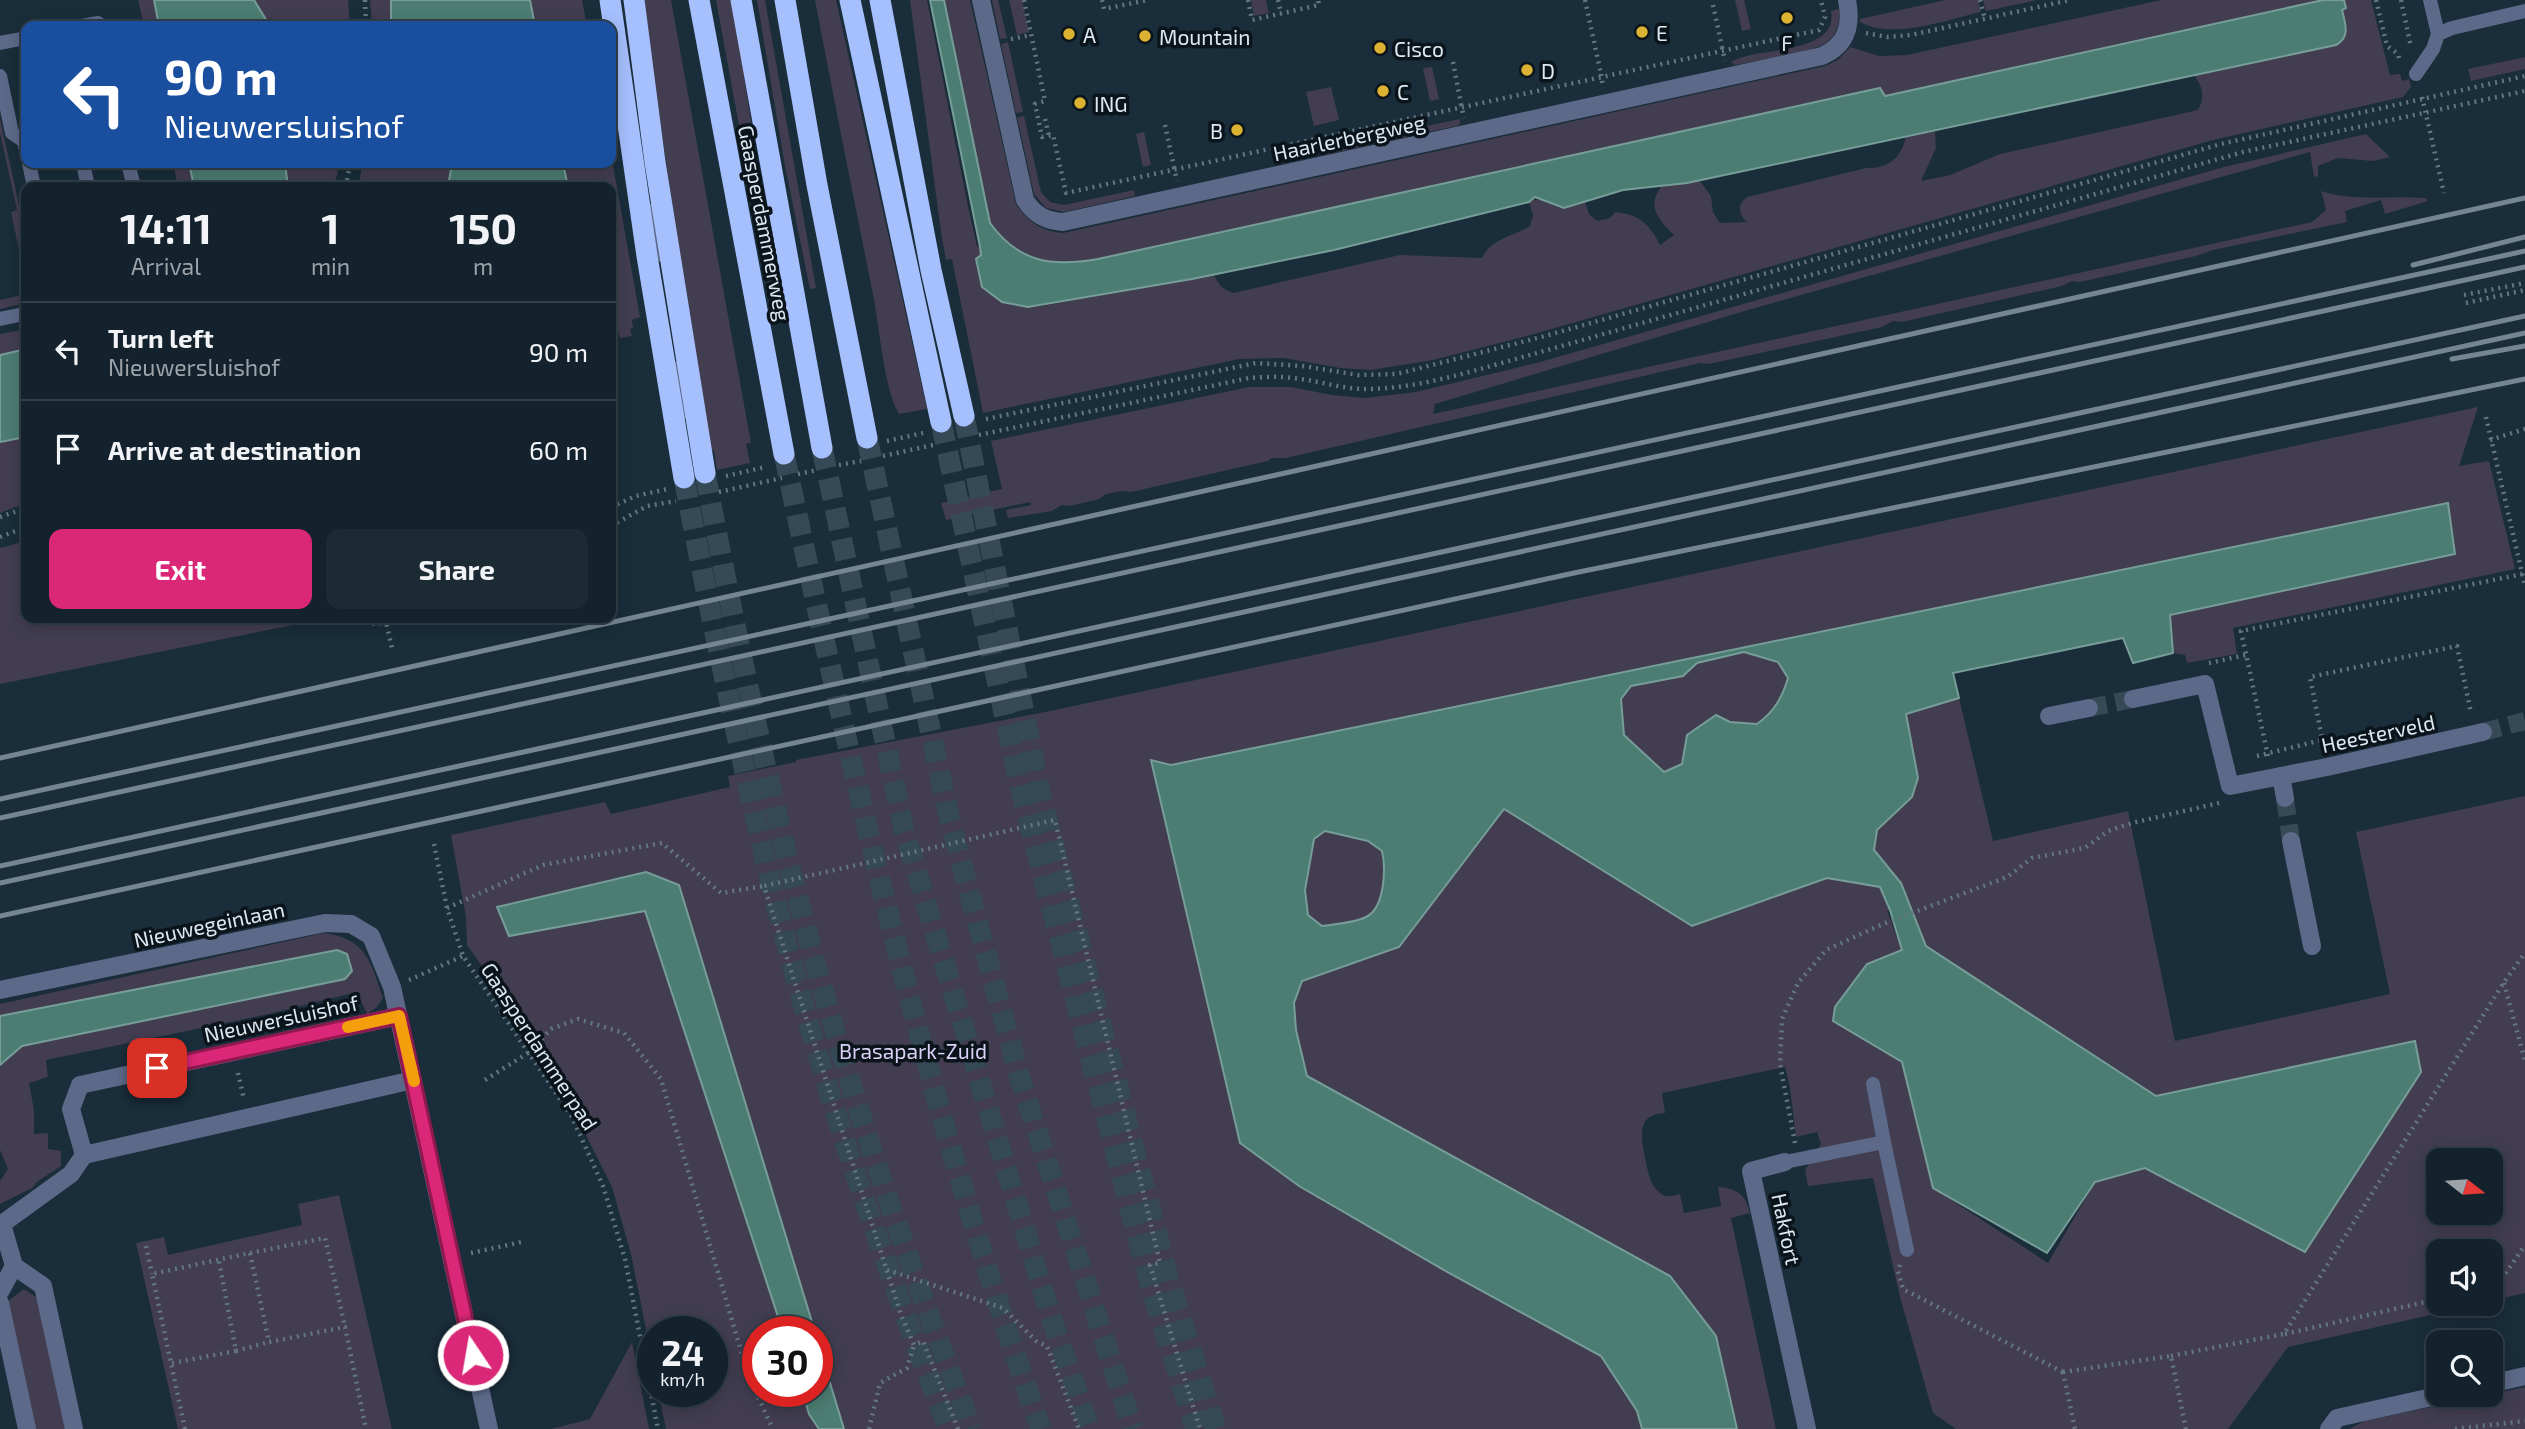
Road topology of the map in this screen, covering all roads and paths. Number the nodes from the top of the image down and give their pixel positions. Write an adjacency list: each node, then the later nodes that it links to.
1 (365, 0): 29 (path)
2 (610, 0): 30 (highway)
3 (634, 0): 64 (highway)
4 (699, 0): 75 (highway, Gaasperdammerweg)
5 (741, 0): 74 (highway, Gaasperdammerweg)
6 (785, 0): 71 (highway)
7 (850, 0): 69 (highway)
8 (880, 0): 68 (highway)
9 (981, 0): 31 (street, Haarlerbergweg)
10 (1024, 0): 33 (path)
11 (1102, 0): 24 (path)
12 (1148, 0): 24 (path)
13 (1248, 0): 27 (path)
14 (1278, 0): 27 (path)
15 (1318, 0): 27 (path)
16 (1585, 0): 46 (path, bridge)
17 (1821, 0): 56 (path)
18 (1847, 0): 31 (street)
19 (1980, 0): 28 (path)
20 (2070, 0): 28 (path)
21 (2376, 0): 38 (path)
22 (2401, 0): 43 (path)
23 (2430, 0): 32 (lane)
24 (1138, 2)
25 (1713, 5): 39 (path, bridge)
26 (2525, 11): 32 (lane)
27 (1281, 14)
28 (1984, 19): 31 (path)
29 (366, 21)
30 (613, 21)
31 (1849, 26)
32 (2438, 34): 43 (lane)
33 (1031, 35): 34 (path); 40 (path)
34 (1018, 38)
35 (21, 39): 37 (lane)
36 (616, 40): 55 (highway)
37 (0, 43)
38 (2398, 54)
39 (1725, 61)
40 (1037, 62): 42 (path); 53 (path)
41 (1453, 62): 50 (path, bridge)
42 (1029, 63)
43 (2416, 74)
44 (0, 76): 54 (lane)
45 (2525, 76): 48 (path)
46 (1603, 88)
47 (2525, 91): 49 (path)
48 (2422, 99): 49 (path); 68 (path)
49 (2425, 112): 59 (path); 68 (path)
50 (1464, 118)
51 (1045, 119): 53 (path)
52 (1165, 125): 58 (path, bridge)
53 (1049, 136): 56 (path)
54 (21, 139)
55 (634, 162): 64 (lane); 78 (highway)
56 (1061, 173): 57 (path)
57 (1054, 174)
58 (1177, 181)
59 (2444, 193)
60 (2525, 283): 62 (path)
61 (2525, 290): 63 (path)
62 (2464, 295)
63 (2466, 303)
64 (677, 306): 78 (highway)
65 (21, 315): 66 (lane)
66 (0, 319)
67 (2486, 417): 72 (path)
68 (972, 424)
69 (937, 426): 71 (path)
70 (2525, 429): 72 (path)
71 (873, 440)
72 (2490, 440): 85 (path)
73 (941, 443): 76 (path)
74 (822, 448)
75 (779, 460): 78 (path)
76 (834, 467)
77 (820, 470): 78 (path)
78 (696, 485): 79 (path); 82 (path)
79 (616, 505)
80 (21, 510): 81 (path)
81 (0, 517)
82 (616, 523)
83 (21, 529): 84 (path)
84 (0, 537)
85 (2523, 574): 86 (path); 94 (path)
86 (2525, 586)
87 (387, 623): 88 (path)
88 (392, 648)
89 (2133, 699): 95 (street)
90 (2089, 708): 91 (street)
91 (2049, 716)
92 (2479, 733): 93 (street, Heesterveld); 93 (path)
93 (2327, 767): 94 (street, Heesterveld)
94 (2276, 777): 95 (street, Heesterveld); 96 (street)
95 (2230, 786): 117 (path)
96 (2285, 798)
97 (2291, 841): 101 (street)
98 (434, 844): 100 (path, Gaasperdammerpad)
99 (764, 886): 100 (path); 127 (path); 155 (path)
100 (447, 908): 103 (path, Gaasperdammerpad)
101 (2312, 946)
102 (2525, 953): 104 (path)
103 (463, 956): 105 (path); 109 (path, Gaasperdammerpad)
104 (2504, 982): 110 (path); 134 (path)
105 (392, 987): 106 (street, Nieuwegeinlaan); 107 (street)
106 (0, 990)
107 (399, 1016): 108 (street, Nieuwersluishof); 111 (street)
108 (233, 1052): 114 (path); 116 (street, Nieuwersluishof)
109 (528, 1053): 112 (path); 150 (path, Gaasperdammerpad); 151 (path)
110 (2525, 1061)
111 (413, 1080): 114 (street); 124 (street)
112 (485, 1080)
113 (1873, 1084): 115 (lane)
114 (248, 1117): 116 (street)
115 (1884, 1142): 117 (lane, Hakfort); 122 (lane)
116 (84, 1155): 118 (street)
117 (1792, 1161): 156 (street, Hakfort)
118 (1, 1223): 126 (street)
119 (522, 1242): 124 (path)
120 (2525, 1245): 129 (path)
121 (146, 1246): 128 (path)
122 (1907, 1250): 140 (path)
123 (250, 1253): 125 (path); 133 (path); 135 (path)
124 (452, 1257): 149 (street)
125 (219, 1261): 128 (path); 137 (path)
126 (14, 1266): 130 (street); 146 (street)
127 (887, 1270): 136 (path); 154 (path)
128 (152, 1274): 139 (path)
129 (2503, 1277)
130 (0, 1292)
131 (2426, 1302): 134 (path)
132 (0, 1303): 145 (street)
133 (345, 1327): 135 (path); 148 (path)
134 (2284, 1334): 138 (path)
135 (269, 1342): 137 (path)
136 (914, 1345): 152 (path); 153 (path)
137 (236, 1351): 139 (path)
138 (2171, 1356): 140 (path); 158 (path)
139 (172, 1363): 147 (path)
140 (2063, 1373): 157 (path)
141 (2525, 1376): 142 (street)
142 (2503, 1381)
143 (2426, 1398): 159 (street)
144 (2525, 1421): 160 (path)
145 (27, 1429)
146 (74, 1429)
147 (186, 1429)
148 (366, 1429)
149 (489, 1429)
150 (658, 1429)
151 (774, 1429)
152 (869, 1429)
153 (958, 1429)
154 (1079, 1429)
155 (1200, 1429)
156 (1807, 1429)
157 (2075, 1429)
158 (2186, 1429)
159 (2329, 1429)
160 (2455, 1429)

